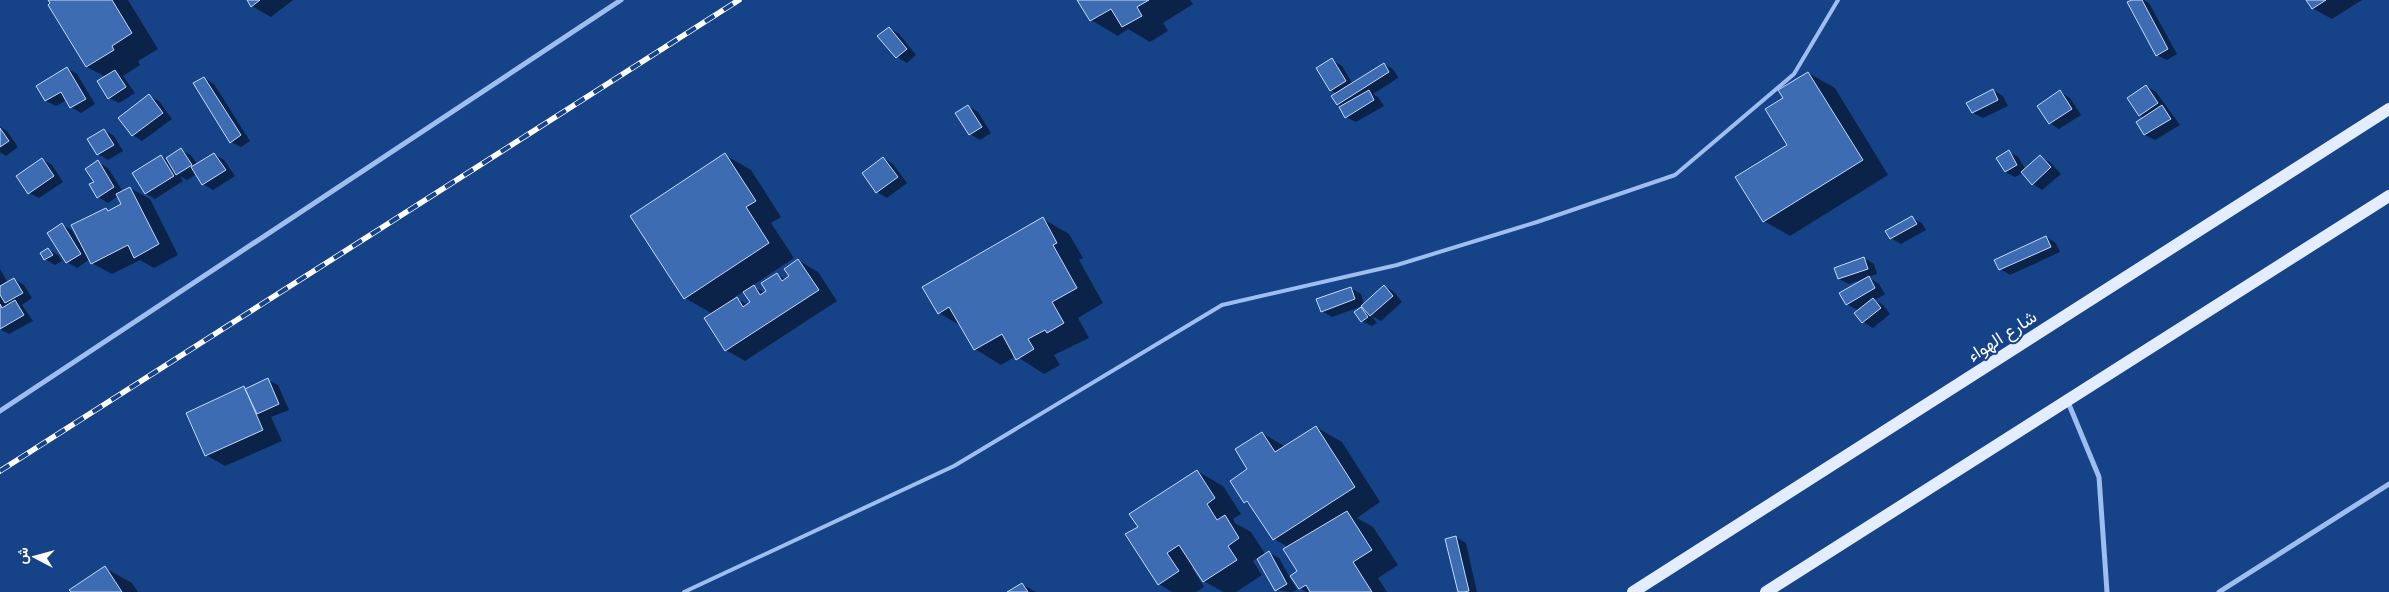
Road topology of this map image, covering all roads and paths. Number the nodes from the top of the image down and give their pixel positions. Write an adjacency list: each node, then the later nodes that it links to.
1 (621, 0): 6 (street)
2 (1838, 0): 8 (lane)
3 (2389, 109): 9 (main road, شارع الهواء)
4 (2389, 196): 5 (main road)
5 (2068, 402): 10 (main road); 11 (street)
6 (0, 411)
7 (2389, 484): 12 (street)
8 (684, 592)
9 (1633, 592)
10 (1766, 592)
11 (2107, 592)
12 (2220, 592)

